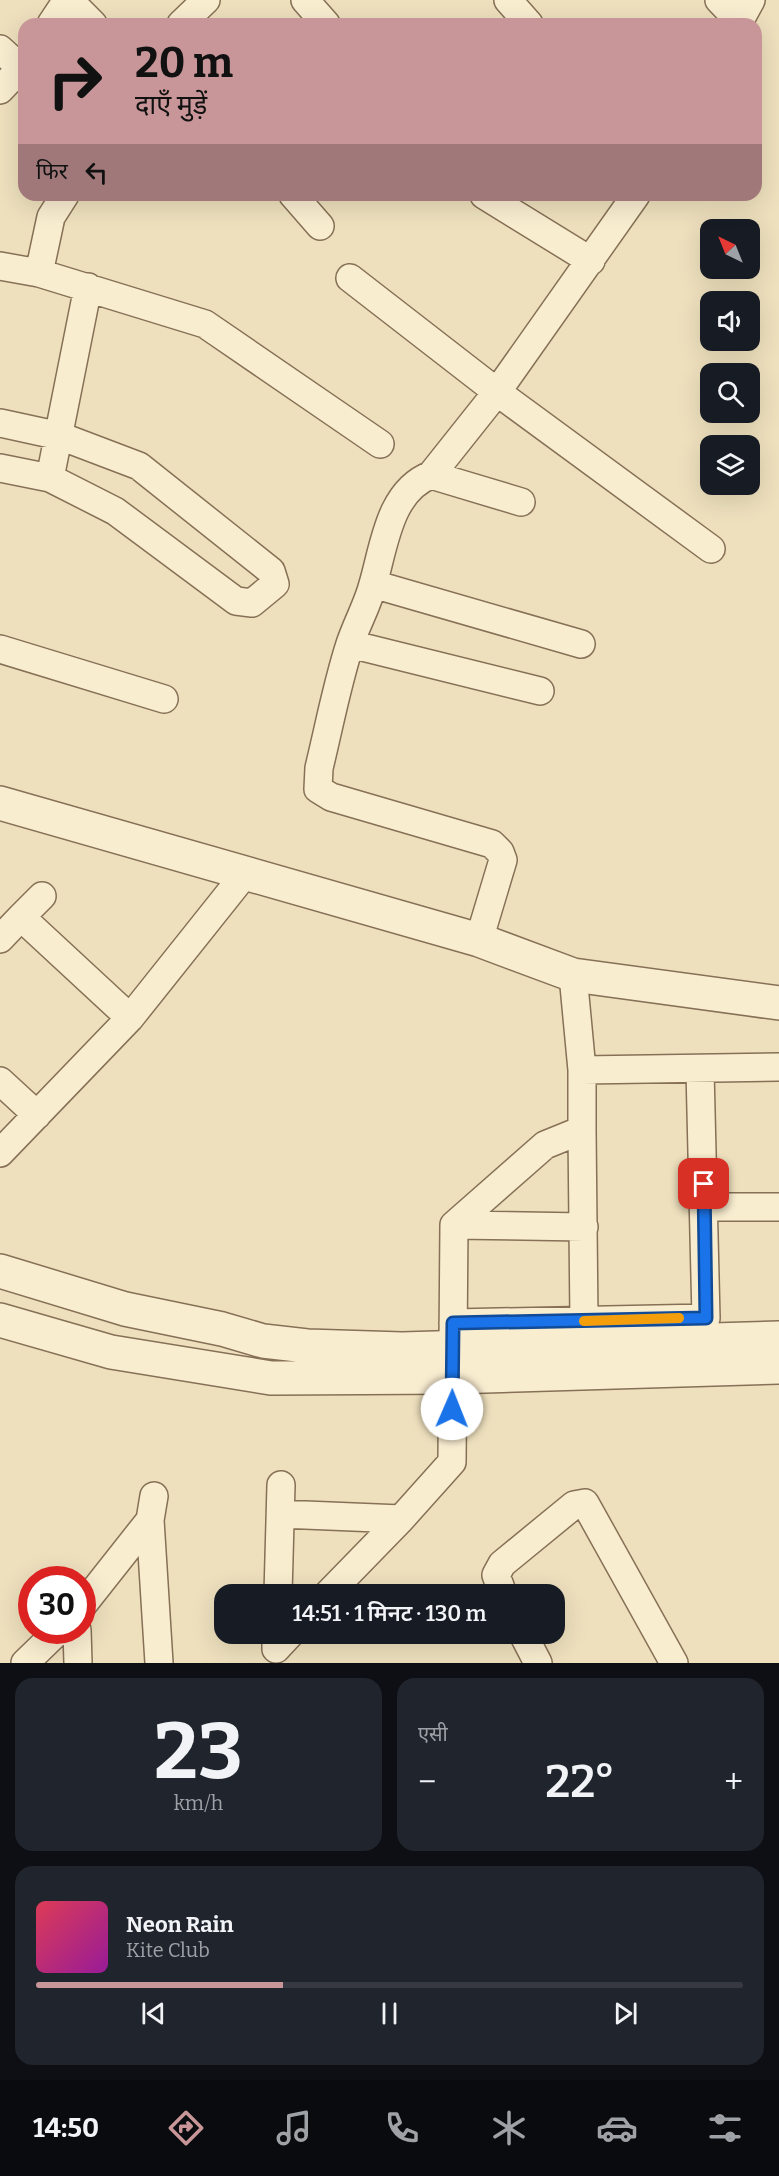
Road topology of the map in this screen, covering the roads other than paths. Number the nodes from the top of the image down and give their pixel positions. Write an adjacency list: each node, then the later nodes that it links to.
1 (68, 0): 7 (street); 8 (street)
2 (206, 0): 9 (street)
3 (305, 0): 10 (street)
4 (508, 0): 11 (street)
5 (719, 0): 6 (street)
6 (743, 15)
7 (55, 18)
8 (87, 18)
9 (186, 18)
10 (321, 18)
11 (524, 18)
12 (0, 49): 13 (street)
13 (18, 63)
14 (18, 70): 15 (street)
15 (0, 90)
16 (61, 201): 23 (street)
17 (298, 201): 20 (street)
18 (494, 201): 21 (street)
19 (632, 201): 21 (street)
20 (320, 226)
21 (591, 261): 26 (street)
22 (0, 266): 23 (street)
23 (39, 273): 25 (street)
24 (350, 278): 26 (street)
25 (88, 287): 28 (street); 29 (street)
26 (497, 392): 31 (street); 34 (street)
27 (0, 423): 28 (street)
28 (60, 436): 32 (street); 32 (street)
29 (380, 444)
30 (0, 468): 32 (street)
31 (431, 475): 33 (street); 35 (street)
32 (50, 478)
33 (521, 502)
34 (711, 549)
35 (373, 584): 36 (street); 37 (street)
36 (350, 644): 39 (street); 46 (street)
37 (581, 644)
38 (0, 649): 40 (street)
39 (540, 691)
40 (164, 699)
41 (0, 803): 42 (street)
42 (244, 874): 46 (street); 49 (street)
43 (42, 896): 44 (street)
44 (21, 917): 45 (street); 49 (street)
45 (0, 939)
46 (479, 940): 47 (street)
47 (573, 975): 48 (street); 51 (street)
48 (779, 1003)
49 (130, 1018): 54 (street)
50 (779, 1067): 52 (street)
51 (582, 1070): 52 (street); 55 (street)
52 (700, 1070): 57 (street)
53 (0, 1081): 54 (street)
54 (37, 1115): 56 (street)
55 (582, 1130): 59 (street); 60 (street)
56 (0, 1153)
57 (705, 1207): 58 (street); 63 (street)
58 (779, 1207)
59 (454, 1225): 60 (street); 65 (street)
60 (584, 1227): 63 (street)
61 (0, 1271): 65 (street)
62 (0, 1320): 65 (street)
63 (584, 1321): 65 (street)
64 (779, 1338): 65 (street)
65 (452, 1349): 66 (street); 69 (street)
66 (779, 1367)
67 (281, 1485): 68 (street)
68 (281, 1514): 69 (street); 70 (street)
69 (401, 1519): 71 (street)
70 (278, 1584)
71 (338, 1584)
72 (499, 1584): 81 (street)
73 (96, 1586): 79 (street)
74 (45, 1644): 77 (street)
75 (77, 1644): 78 (street)
76 (528, 1644): 80 (street)
77 (25, 1663)
78 (78, 1663)
79 (159, 1663)
80 (538, 1663)
81 (674, 1663)

